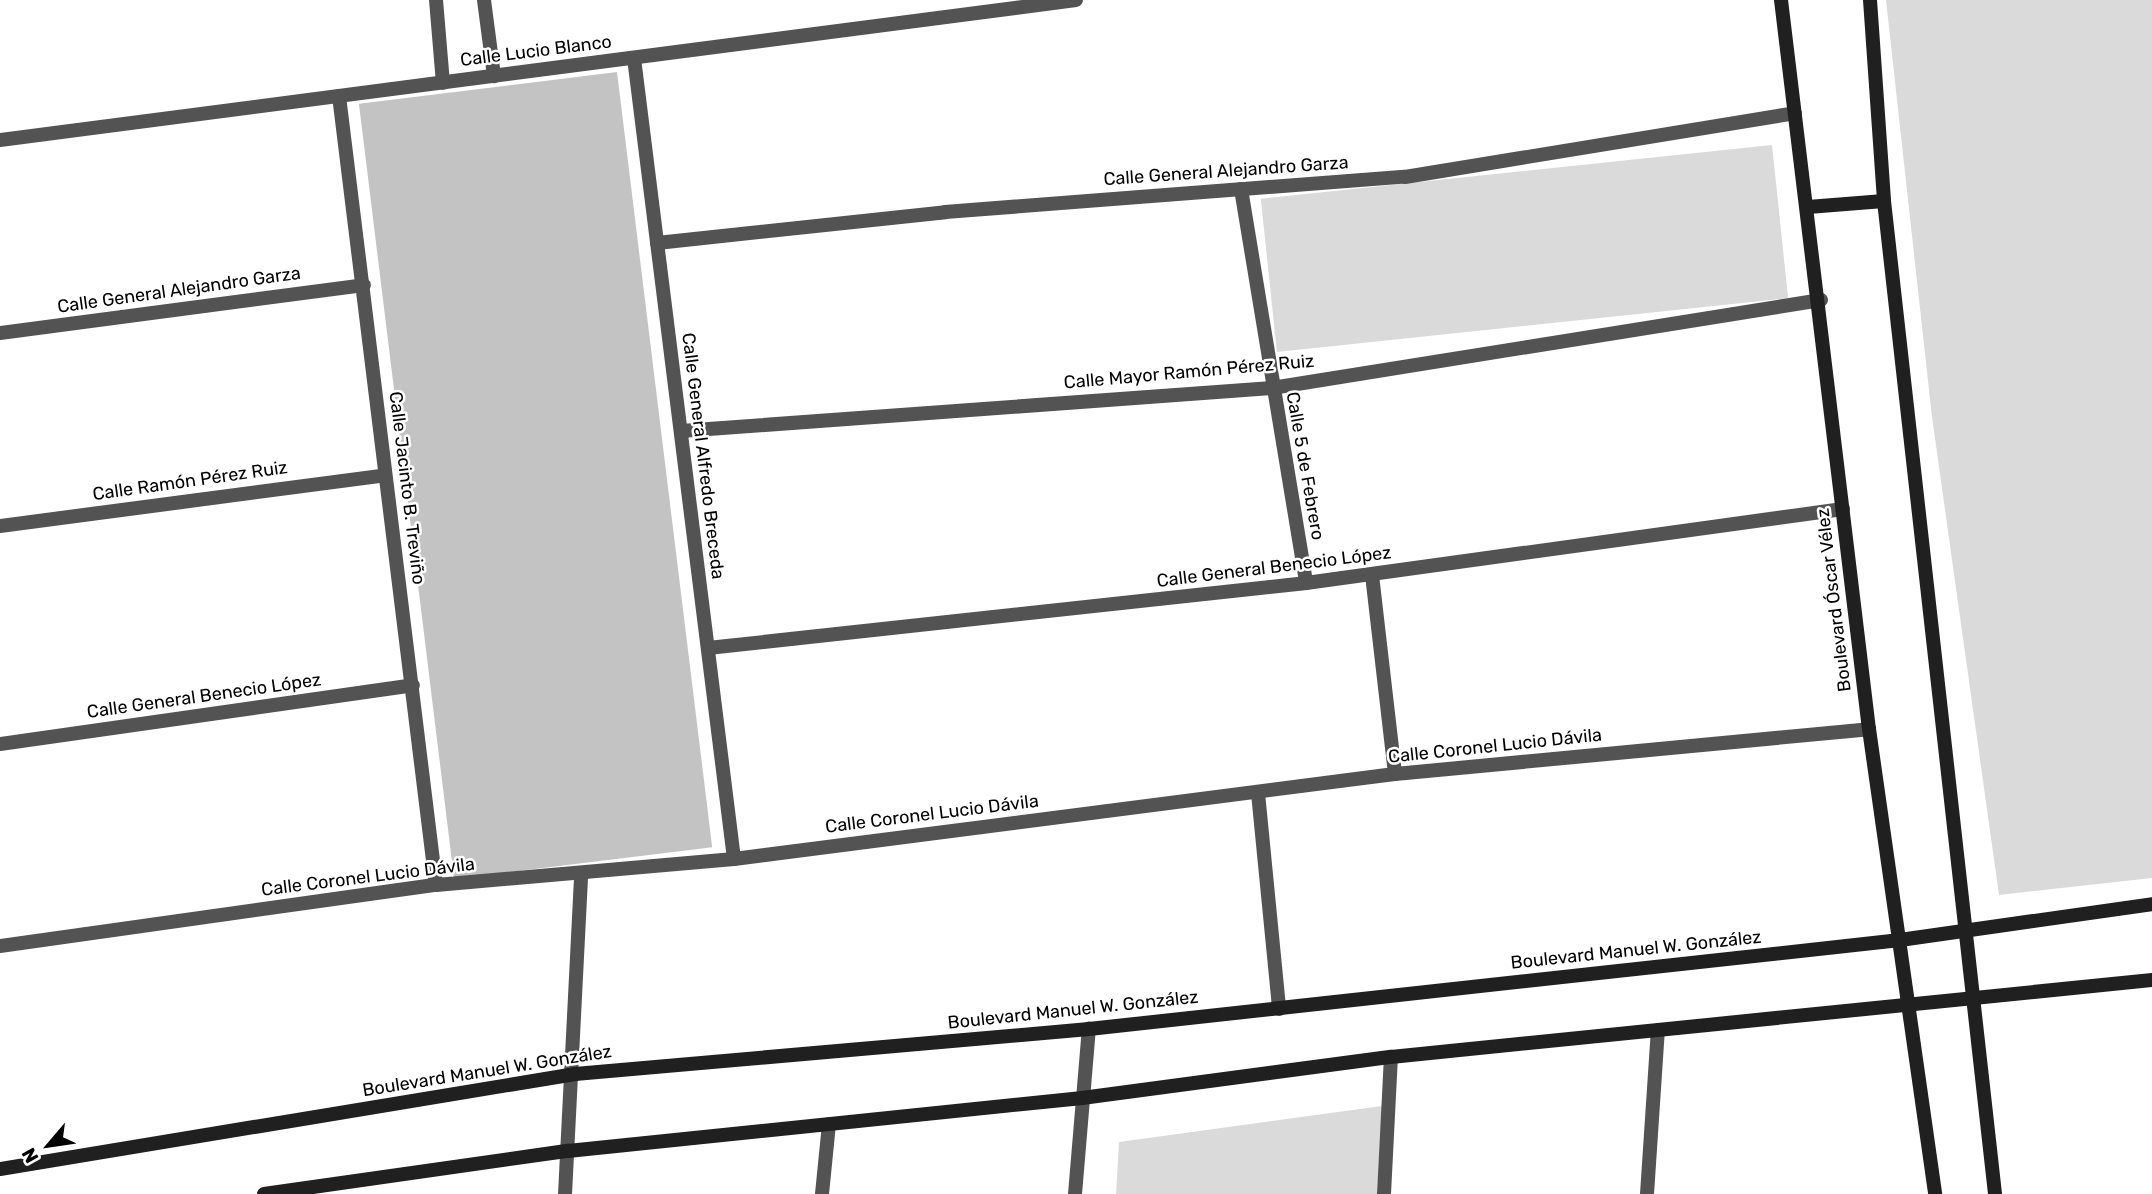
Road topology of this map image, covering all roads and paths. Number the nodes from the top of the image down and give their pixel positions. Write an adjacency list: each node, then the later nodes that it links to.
1 (436, 0): 8 (street)
2 (484, 0): 7 (street)
3 (1076, 0): 6 (street, Calle Lucio Blanco)
4 (1781, 0): 10 (street, Boulevard Óscar Vélez)
5 (1870, 0): 13 (street)
6 (634, 58): 7 (street, Calle Lucio Blanco); 15 (street, Calle General Alfredo Breceda)
7 (494, 76): 8 (street, Calle Lucio Blanco)
8 (443, 83): 9 (street, Calle Lucio Blanco)
9 (339, 96): 11 (street, Calle Lucio Blanco); 16 (street, Calle Jacinto B. Treviño)
10 (1795, 113): 12 (street, Calle General Alejandro Garza); 14 (street, Boulevard Óscar Vélez)
11 (0, 140)
12 (1241, 189): 15 (street, Calle General Alejandro Garza); 19 (street, Calle 5 de Febrero)
13 (1884, 201): 14 (street); 36 (street)
14 (1808, 207): 17 (street, Boulevard Óscar Vélez)
15 (657, 243): 20 (street, Calle General Alfredo Breceda)
16 (364, 285): 18 (street, Calle General Alejandro Garza); 21 (street, Calle Jacinto B. Treviño)
17 (1821, 300): 19 (street, Calle Mayor Ramón Pérez Ruiz); 22 (street, Boulevard Óscar Vélez)
18 (0, 333)
19 (1272, 388): 20 (street, Calle Mayor Ramón Pérez Ruiz); 25 (street, Calle 5 de Febrero)
20 (681, 431): 26 (street, Calle General Alfredo Breceda)
21 (385, 475): 23 (street, Calle Ramón Pérez Ruiz); 27 (street, Calle Jacinto B. Treviño)
22 (1843, 509): 24 (street, Calle General Benecio López); 28 (street, Boulevard Óscar Vélez)
23 (0, 526)
24 (1372, 575): 25 (street, Calle General Benecio López); 30 (street)
25 (1306, 583): 26 (street, Calle General Benecio López)
26 (708, 648): 32 (street, Calle General Alfredo Breceda)
27 (413, 685): 29 (street, Calle General Benecio López); 34 (street, Calle Jacinto B. Treviño)
28 (1869, 729): 30 (street, Calle Coronel Lucio Dávila); 37 (street, Boulevard Óscar Vélez)
29 (0, 744)
30 (1395, 775): 31 (street, Calle Coronel Lucio Dávila)
31 (1258, 793): 32 (street, Calle Coronel Lucio Dávila); 42 (street)
32 (734, 859): 33 (street, Calle Coronel Lucio Dávila)
33 (581, 874): 34 (street, Calle Coronel Lucio Dávila); 46 (street)
34 (436, 885): 38 (street, Calle Coronel Lucio Dávila)
35 (2152, 904): 36 (street, Boulevard Manuel W. González)
36 (1964, 932): 37 (street, Boulevard Manuel W. González); 40 (street)
37 (1900, 940): 41 (street, Boulevard Óscar Vélez); 42 (street, Boulevard Manuel W. González)
38 (0, 946)
39 (2152, 980): 40 (street)
40 (1975, 999): 41 (street); 58 (street)
41 (1910, 1006): 44 (street); 57 (street, Boulevard Óscar Vélez)
42 (1279, 1009): 43 (street, Boulevard Manuel W. González)
43 (1089, 1030): 46 (street, Boulevard Manuel W. González); 47 (street)
44 (1658, 1030): 45 (street); 56 (street)
45 (1391, 1057): 47 (street); 55 (street)
46 (575, 1074): 49 (street); 50 (street, Boulevard Manuel W. González)
47 (1082, 1098): 48 (street); 54 (street)
48 (829, 1124): 49 (street); 53 (street)
49 (568, 1151): 51 (street); 52 (street)
50 (0, 1168)
51 (264, 1194)
52 (565, 1194)
53 (822, 1194)
54 (1075, 1194)
55 (1384, 1194)
56 (1647, 1194)
57 (1935, 1194)
58 (1995, 1194)

